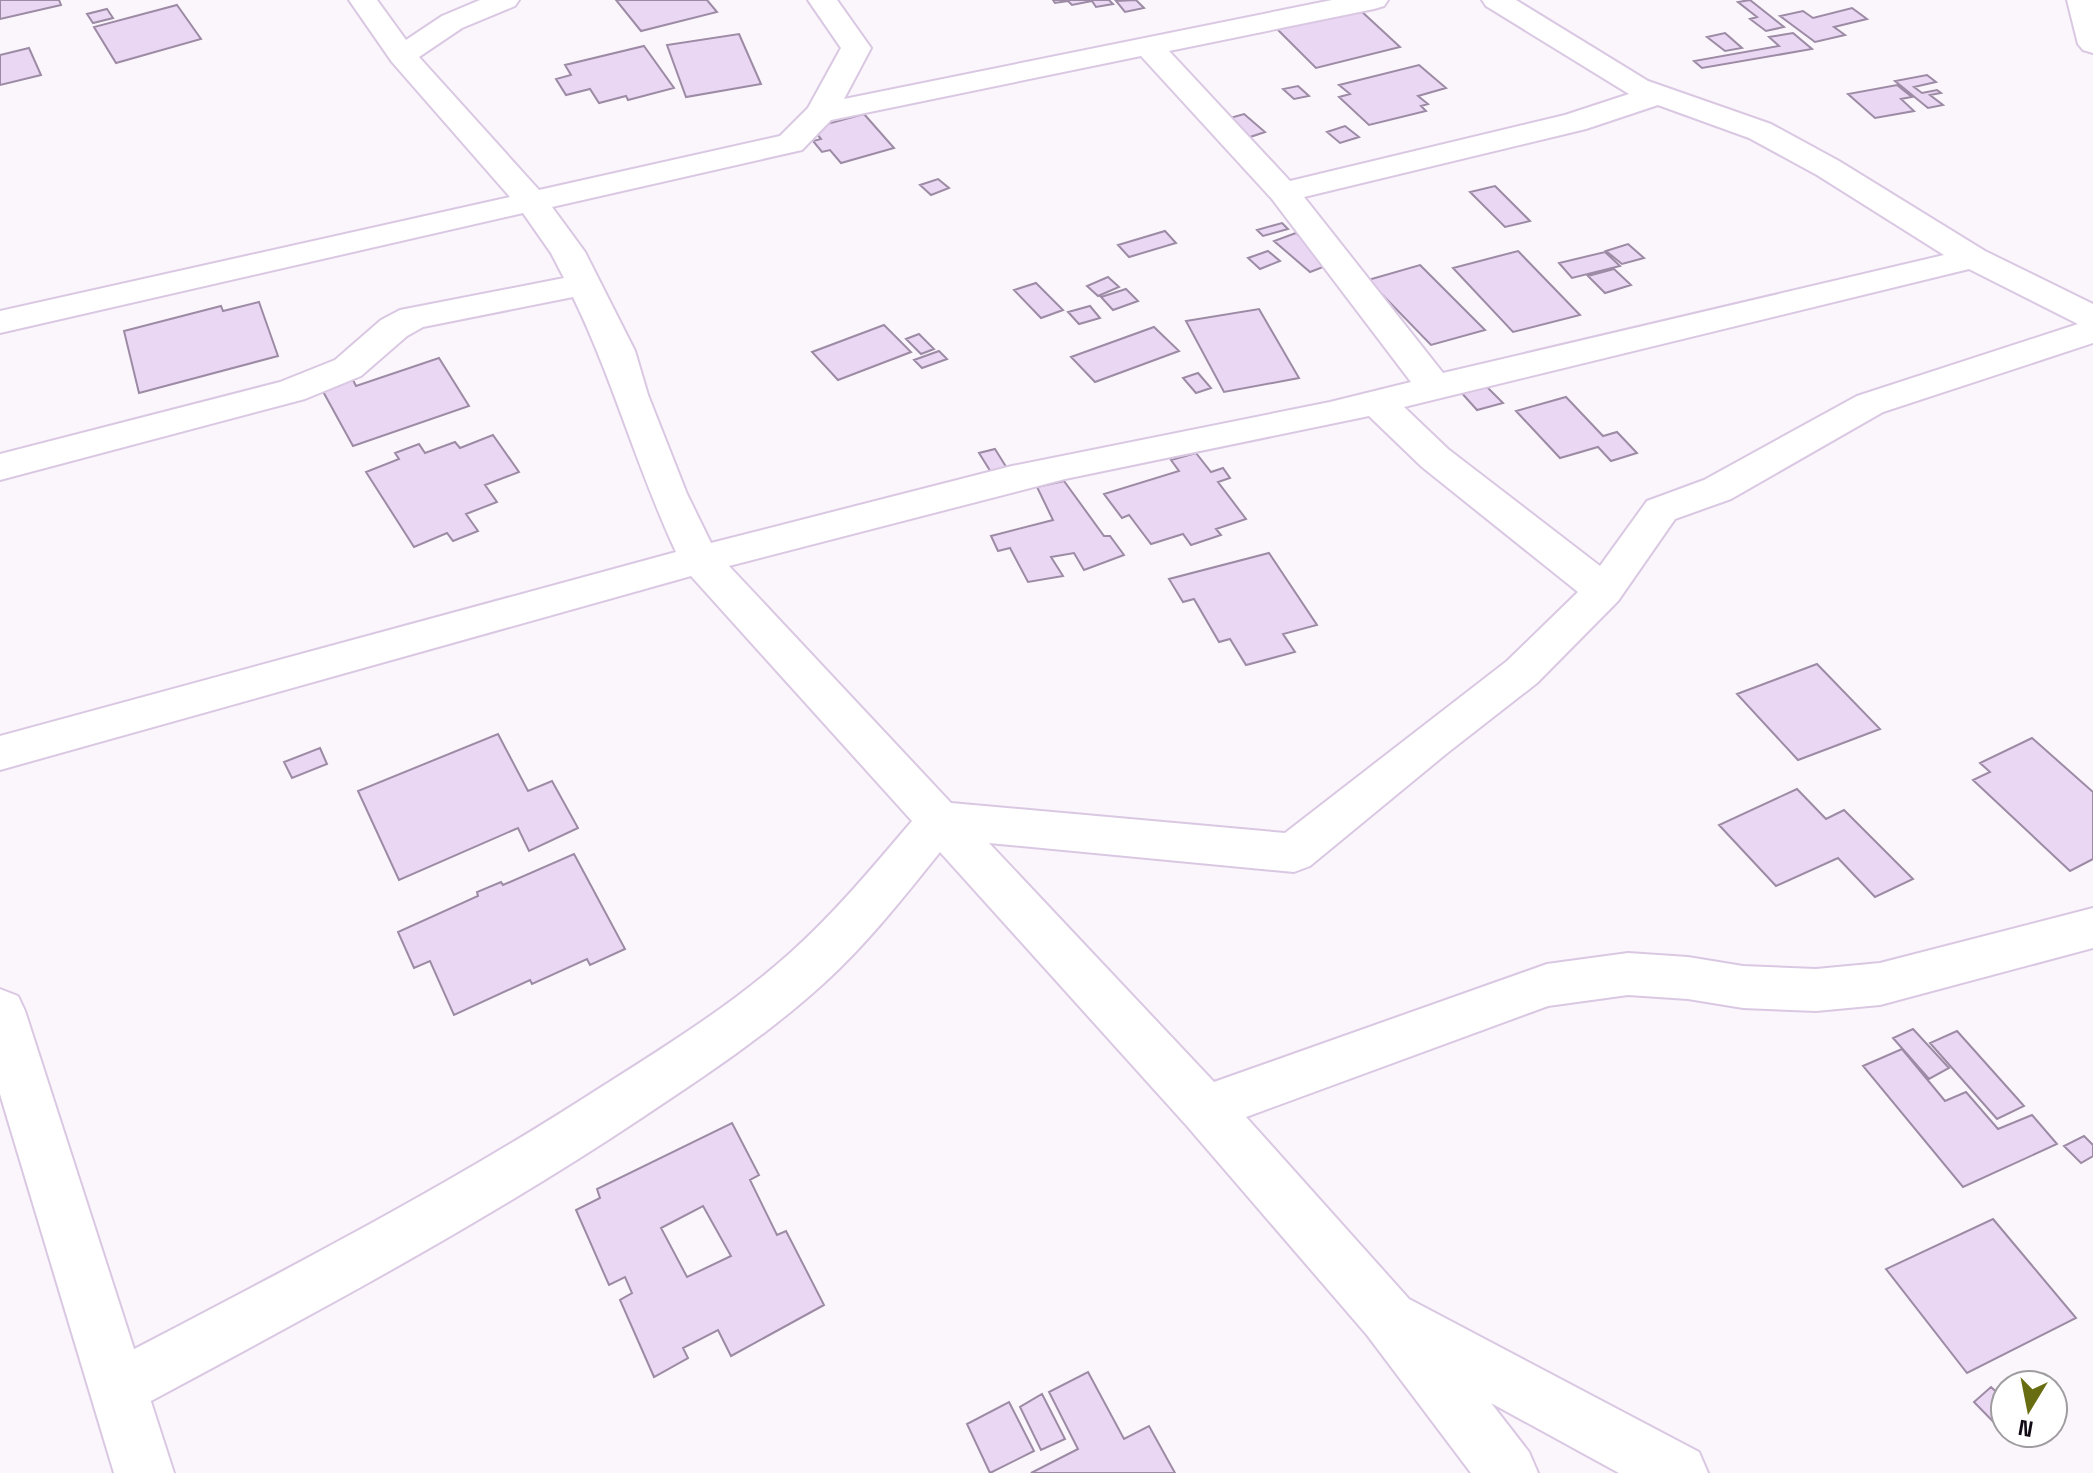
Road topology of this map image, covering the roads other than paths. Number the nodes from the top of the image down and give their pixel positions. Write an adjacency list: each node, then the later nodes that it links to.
1 (363, 0): 9 (main road)
2 (505, 0): 9 (main road)
3 (822, 0): 11 (main road)
4 (1374, 0): 8 (main road)
5 (1496, 0): 10 (main road)
6 (2081, 0): 7 (main road)
7 (2093, 44)
8 (1150, 48): 11 (main road); 12 (main road)
9 (402, 56): 13 (main road)
10 (1657, 95): 12 (main road); 14 (main road)
11 (821, 113): 13 (main road)
12 (1283, 192): 19 (main road)
13 (531, 201): 15 (main road); 17 (main road)
14 (1973, 258): 16 (main road); 19 (main road)
15 (585, 284): 21 (main road); 22 (main road)
16 (2093, 318)
17 (0, 322)
18 (2093, 331): 23 (main road)
19 (1434, 387): 20 (main road)
20 (1378, 404): 22 (main road); 23 (main road)
21 (0, 467)
22 (699, 559): 24 (main road); 25 (main road)
23 (1604, 591): 25 (main road)
24 (0, 753)
25 (940, 820): 29 (main road); 31 (main road)
26 (2093, 928): 29 (main road)
27 (0, 1011): 28 (main road)
28 (12, 1094): 31 (main road)
29 (1205, 1109): 30 (main road)
30 (1387, 1316): 33 (main road); 34 (main road)
31 (118, 1388): 32 (main road)
32 (144, 1473)
33 (1508, 1473)
34 (1678, 1473)

